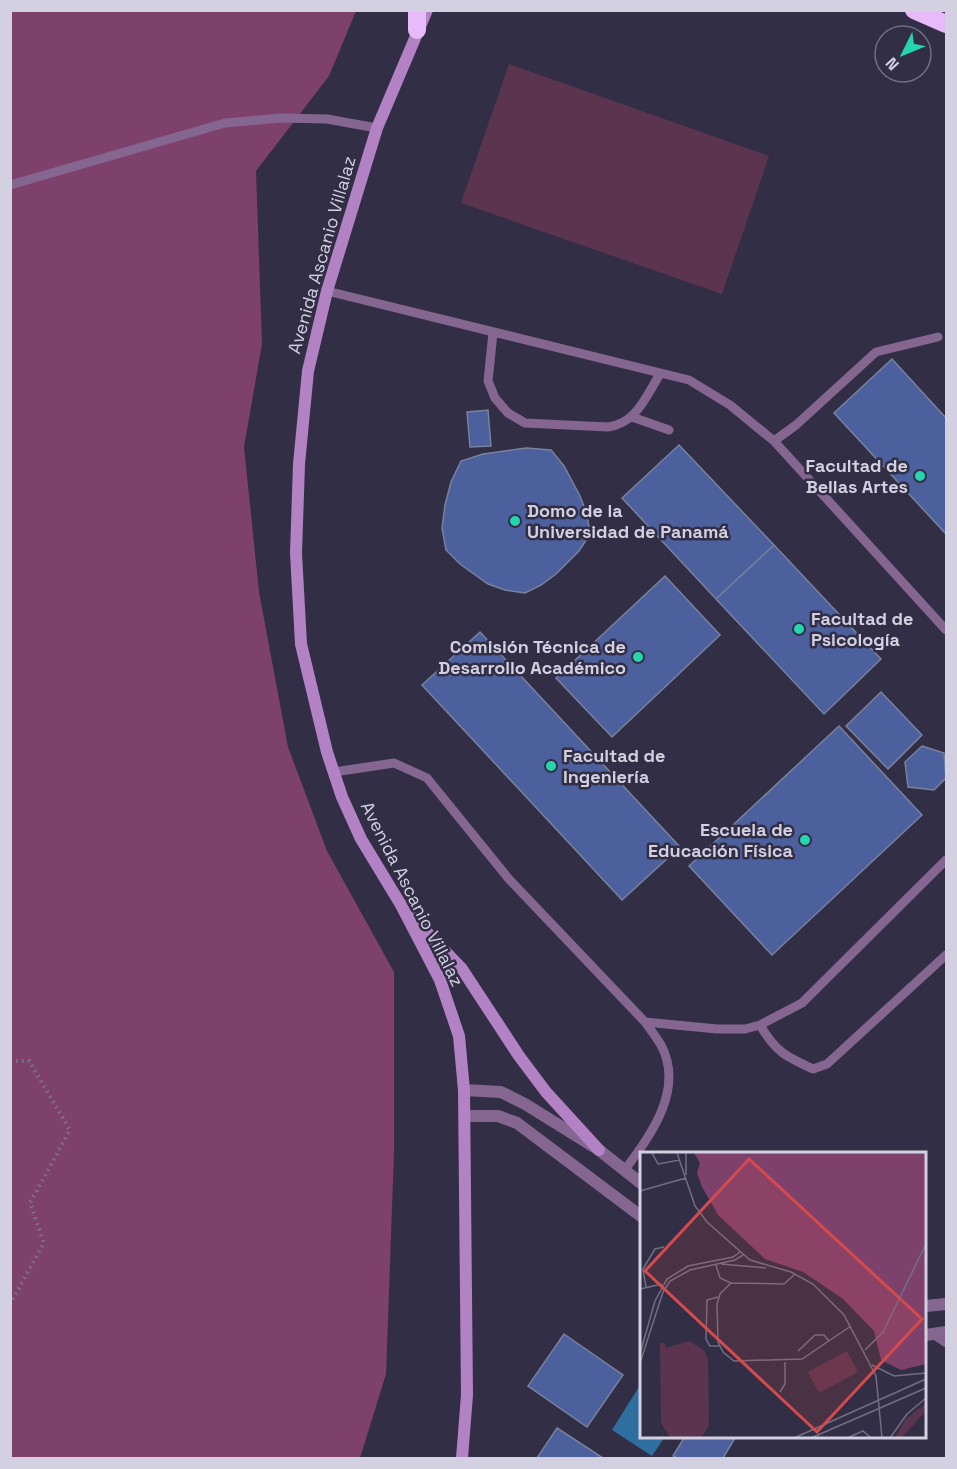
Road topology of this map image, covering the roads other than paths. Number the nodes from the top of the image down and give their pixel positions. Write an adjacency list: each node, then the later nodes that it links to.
1 (417, 10): 5 (highway)
2 (427, 10): 5 (main road, Avenida Ascanio Villalaz)
3 (914, 10): 4 (highway)
4 (946, 24)
5 (417, 30): 6 (main road, Avenida Ascanio Villalaz)
6 (377, 128): 7 (lane); 8 (main road, Avenida Ascanio Villalaz)
7 (10, 185)
8 (327, 291): 9 (lane); 16 (main road, Avenida Ascanio Villalaz)
9 (493, 333): 11 (lane); 12 (lane)
10 (938, 338): 14 (lane)
11 (660, 374): 12 (lane); 14 (lane)
12 (632, 417): 13 (lane)
13 (669, 430)
14 (774, 441): 15 (lane)
15 (946, 630)
16 (334, 772): 18 (main road, Avenida Ascanio Villalaz); 20 (lane)
17 (946, 861): 21 (lane)
18 (401, 905): 22 (main road, Avenida Ascanio Villalaz); 24 (main road)
19 (946, 956): 21 (lane)
20 (645, 1022): 21 (lane); 25 (lane)
21 (760, 1025)
22 (465, 1090): 23 (main road, Avenida Ascanio Villalaz); 24 (street)
23 (465, 1116): 27 (street); 32 (main road, Avenida Ascanio Villalaz)
24 (599, 1150): 25 (street)
25 (624, 1171): 26 (street)
26 (640, 1183)
27 (640, 1215)
28 (946, 1304): 29 (street)
29 (927, 1306)
30 (936, 1334): 31 (street)
31 (946, 1341)
32 (462, 1458)

